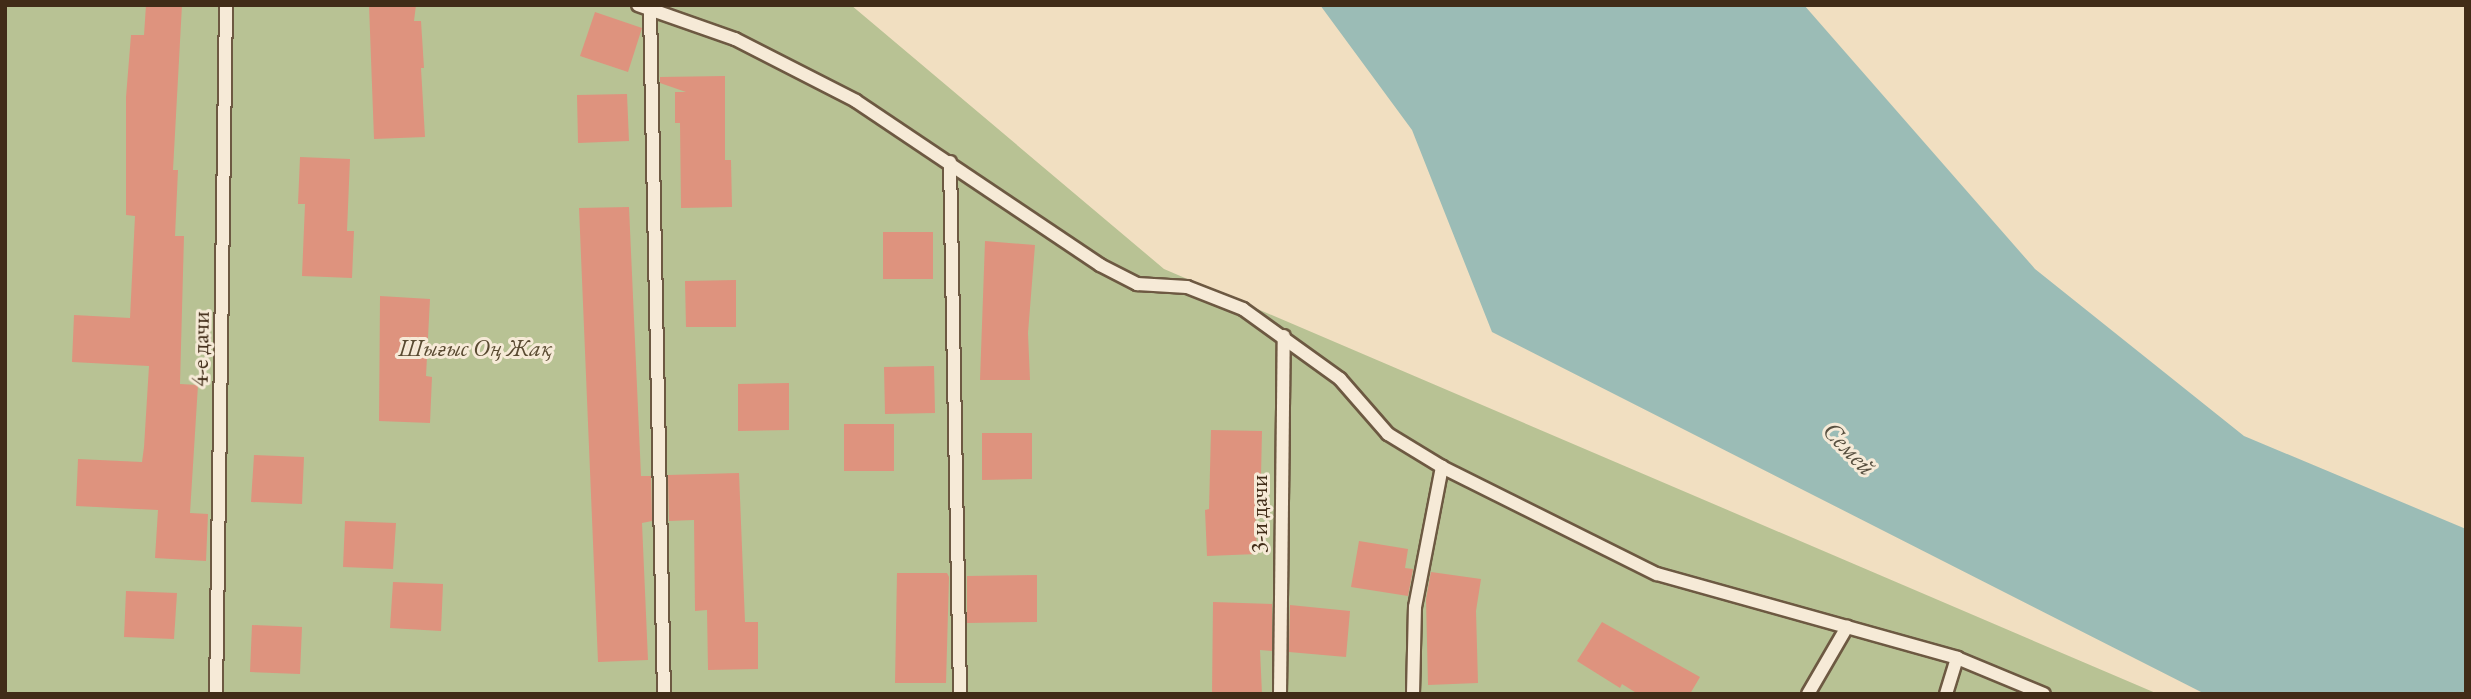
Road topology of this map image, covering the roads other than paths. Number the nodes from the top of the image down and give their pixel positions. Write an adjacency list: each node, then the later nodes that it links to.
1 (226, 5): 8 (lane, 4-е дачи)
2 (644, 7): 3 (lane); 9 (lane)
3 (950, 162): 4 (lane); 10 (lane)
4 (1284, 335): 5 (lane); 11 (lane, 3-и дачи)
5 (1442, 467): 6 (lane); 12 (lane)
6 (1847, 627): 7 (lane); 13 (lane)
7 (1957, 658): 14 (lane); 15 (lane)
8 (216, 694)
9 (664, 694)
10 (960, 694)
11 (1280, 694)
12 (1413, 694)
13 (1808, 694)
14 (1946, 694)
15 (2044, 694)

